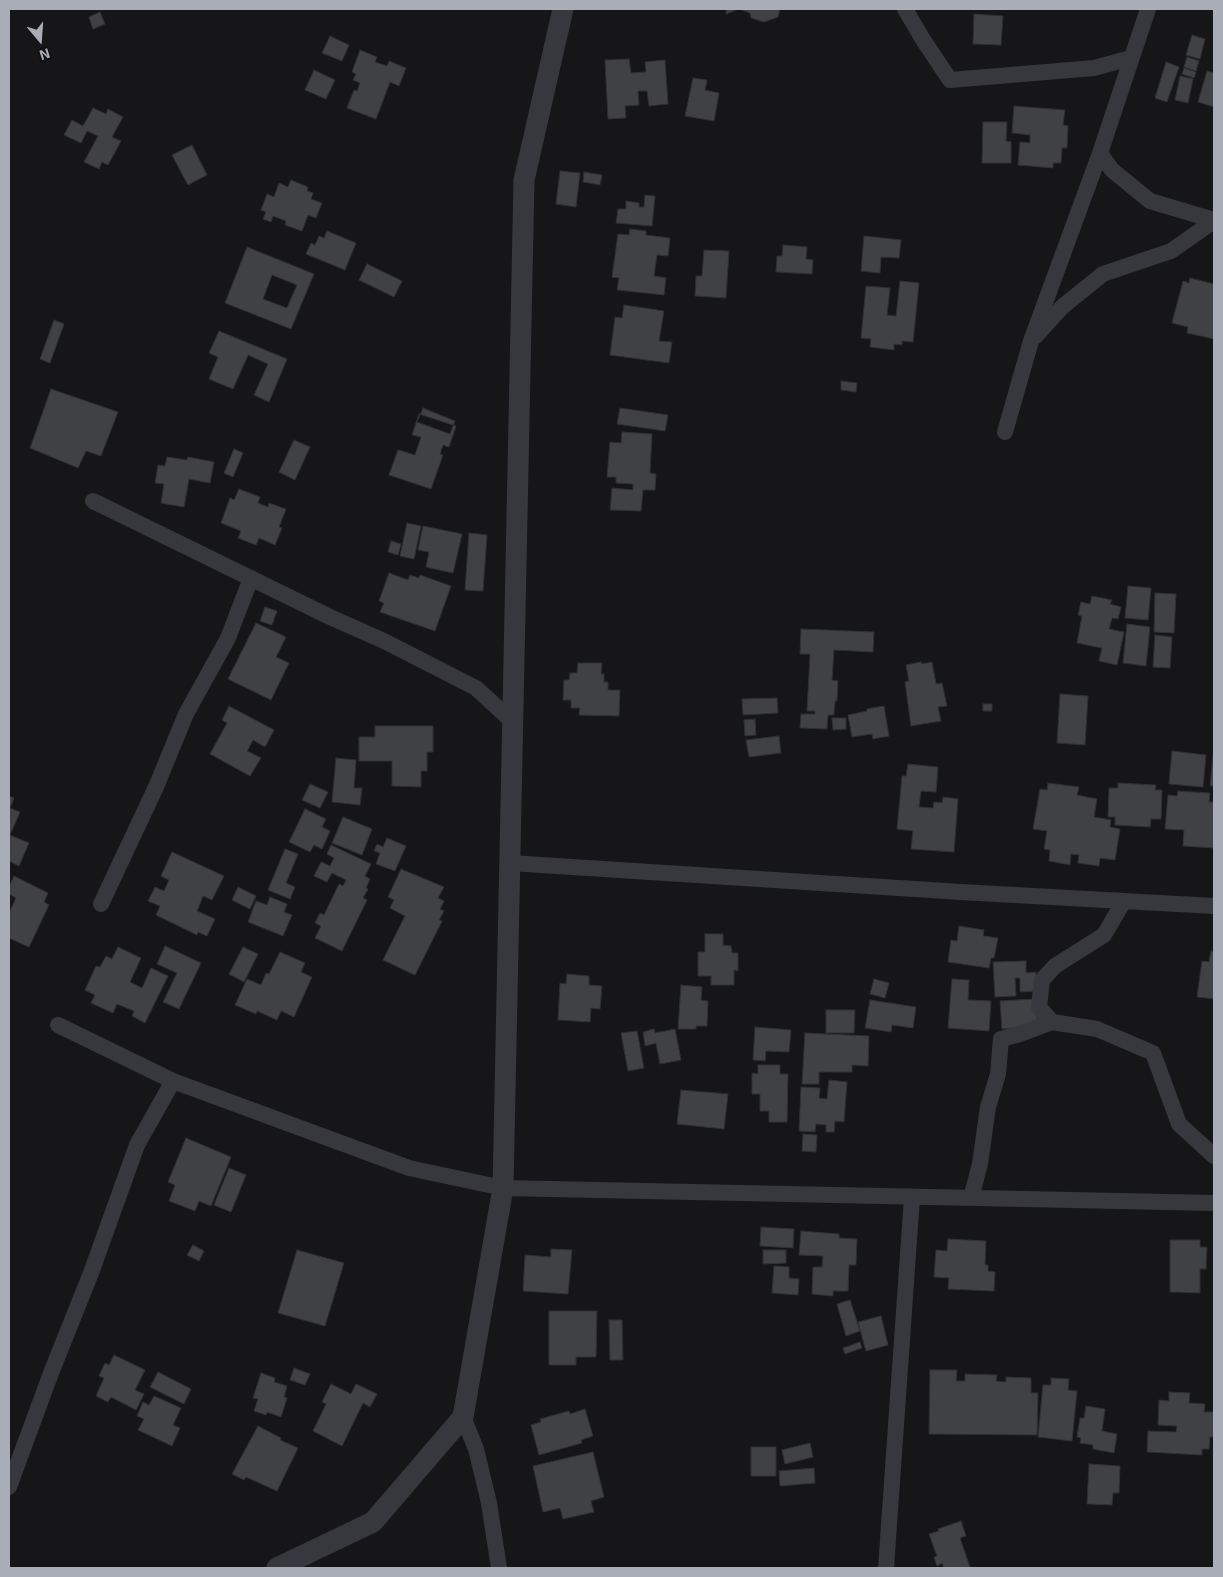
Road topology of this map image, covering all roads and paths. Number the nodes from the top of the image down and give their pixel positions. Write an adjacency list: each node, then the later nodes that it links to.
1 (563, 9): 11 (street)
2 (905, 9): 4 (street)
3 (1148, 9): 4 (street)
4 (1130, 58): 5 (street)
5 (1100, 153): 6 (street); 7 (street)
6 (1214, 220): 7 (street)
7 (1031, 341): 8 (street)
8 (1005, 432)
9 (93, 500): 10 (street)
10 (252, 578): 11 (street); 14 (street)
11 (512, 721): 12 (street)
12 (510, 863): 13 (street); 20 (street)
13 (1124, 901): 15 (street); 16 (street)
14 (101, 904)
15 (1214, 906)
16 (1052, 1022): 19 (street); 22 (street)
17 (58, 1025): 18 (street)
18 (173, 1082): 20 (street); 25 (street)
19 (1214, 1156)
20 (503, 1188): 21 (street); 24 (street)
21 (912, 1196): 22 (street); 28 (street)
22 (971, 1198): 23 (street)
23 (1214, 1203)
24 (463, 1417): 26 (street); 27 (street)
25 (9, 1487)
26 (277, 1568)
27 (499, 1568)
28 (886, 1568)

